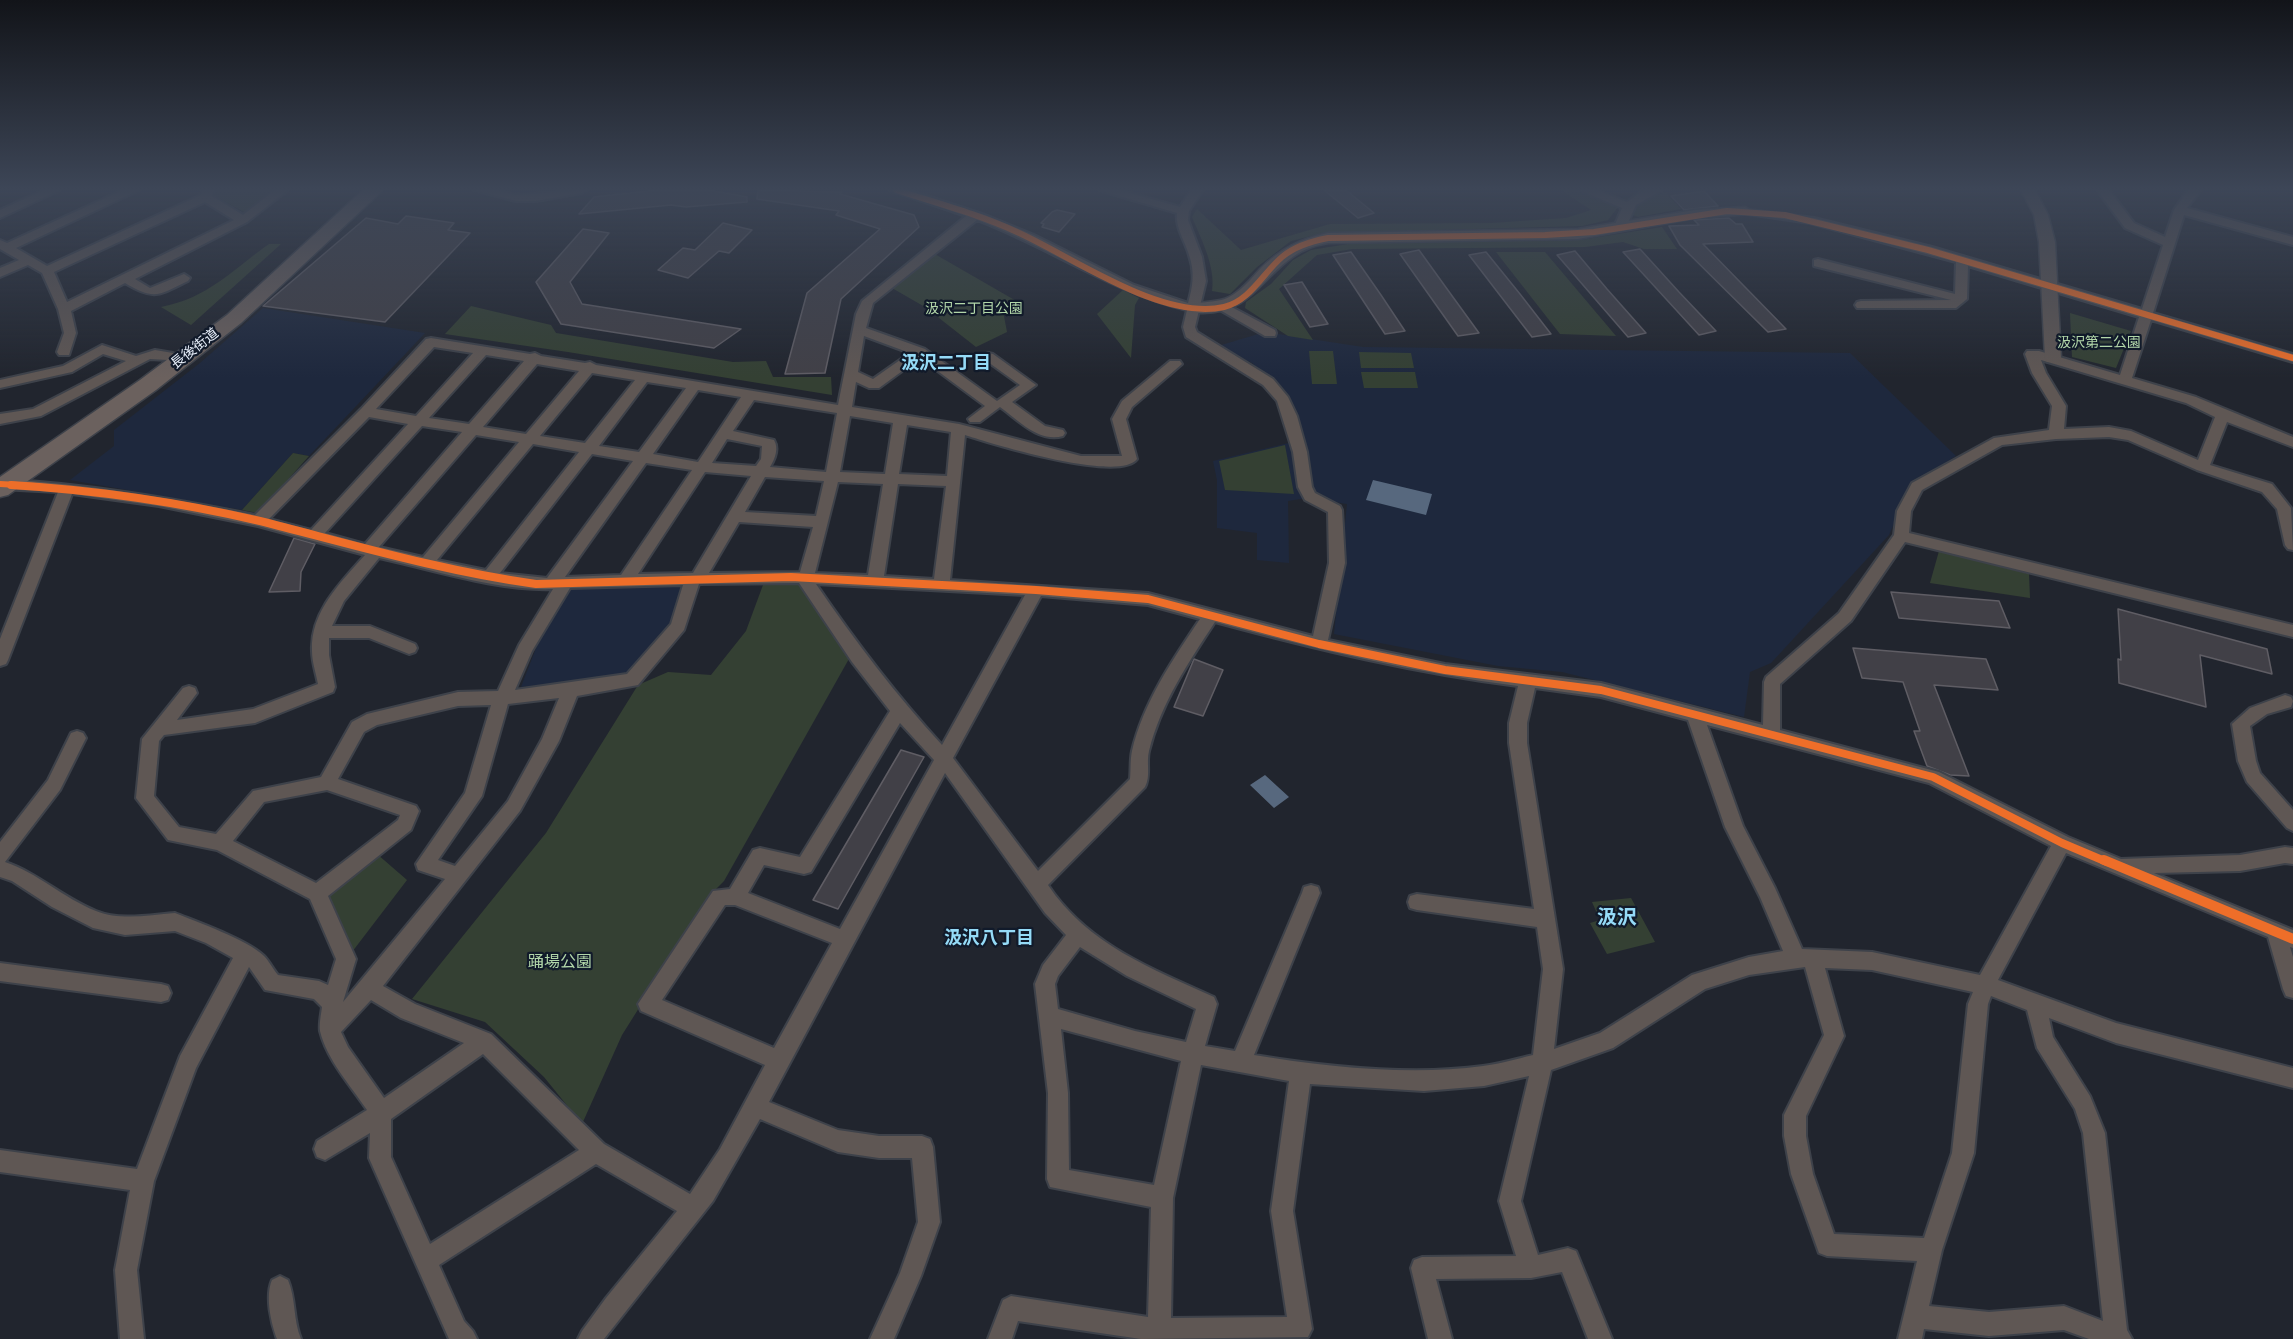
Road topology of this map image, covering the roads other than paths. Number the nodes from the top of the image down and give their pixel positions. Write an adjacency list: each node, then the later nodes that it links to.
1 (14, 252): 14 (street)
2 (87, 252): 16 (street)
3 (177, 252): 18 (street)
4 (292, 252): 32 (main road, 長後街道)
5 (309, 252): 69 (main road, 長後街道)
6 (927, 252): 27 (street)
7 (1060, 252): 24 (street)
8 (1194, 252): 24 (street)
9 (1289, 252): 23 (street)
10 (1933, 252): 13 (street)
11 (2047, 252): 20 (street)
12 (2167, 252): 26 (street)
13 (1962, 260): 20 (street); 21 (street)
14 (27, 261): 16 (street); 17 (street)
15 (1818, 262): 21 (street)
16 (47, 272): 25 (street)
17 (0, 273)
18 (125, 278): 19 (street); 25 (street)
19 (184, 278)
20 (2049, 286): 26 (street); 35 (street)
21 (1961, 299): 22 (street)
22 (1861, 304)
23 (1224, 307): 24 (street); 28 (street)
24 (1194, 308): 90 (street)
25 (64, 309): 30 (street)
26 (2147, 314): 36 (street); 42 (street)
27 (859, 330): 31 (street); 40 (street)
28 (1270, 333)
29 (483, 350): 33 (street); 48 (street); 53 (street)
30 (64, 352)
31 (920, 352): 40 (street); 46 (street)
32 (168, 356): 37 (street); 69 (main road, 長後街道)
33 (535, 357): 39 (street); 54 (street)
34 (988, 357): 46 (street)
35 (2053, 358): 42 (street); 58 (street)
36 (2293, 358)
37 (136, 360): 43 (street); 51 (street)
38 (1175, 364): 55 (street)
39 (590, 366): 41 (street); 59 (street)
40 (851, 375): 47 (street)
41 (645, 376): 44 (street); 61 (street)
42 (2125, 380): 49 (street)
43 (0, 384)
44 (696, 384): 45 (street); 62 (street)
45 (751, 393): 47 (street); 57 (street)
46 (999, 404): 50 (street); 56 (street)
47 (845, 409): 52 (street); 66 (street)
48 (366, 412): 53 (street); 72 (street)
49 (2223, 416): 60 (street); 64 (street)
50 (975, 418)
51 (0, 419)
52 (901, 419): 55 (street); 67 (street)
53 (419, 420): 54 (street); 74 (street)
54 (473, 429): 59 (street); 77 (street)
55 (959, 429): 68 (street)
56 (1058, 433)
57 (724, 434): 63 (street); 65 (street)
58 (2056, 434): 64 (street); 75 (street)
59 (529, 439): 61 (street); 78 (street)
60 (2293, 441)
61 (586, 448): 62 (street); 79 (street)
62 (643, 458): 63 (street); 83 (street)
63 (700, 467): 65 (street); 81 (street)
64 (2202, 467): 76 (street)
65 (761, 471): 66 (street); 71 (street)
66 (832, 477): 67 (street); 73 (street)
67 (891, 480): 68 (street); 84 (street)
68 (952, 481): 85 (street)
69 (2, 482): 70 (street)
70 (67, 488): 72 (street); 92 (street)
71 (733, 516): 73 (street); 80 (street)
72 (258, 521): 74 (street)
73 (822, 522): 82 (street)
74 (315, 535): 77 (street)
75 (1901, 536): 88 (street); 101 (street)
76 (2293, 545)
77 (372, 550): 78 (street); 89 (street)
78 (427, 562): 79 (street)
79 (489, 577): 83 (street)
80 (696, 579): 81 (street); 82 (street); 94 (street)
81 (626, 580): 83 (street)
82 (805, 580): 84 (street); 98 (street)
83 (559, 583): 96 (street)
84 (875, 583): 85 (street)
85 (941, 586): 86 (street)
86 (1036, 590): 87 (street); 103 (street)
87 (1211, 615): 90 (street); 113 (street)
88 (2293, 631)
89 (324, 633): 91 (street); 100 (street)
90 (1319, 644): 93 (street)
91 (409, 648)
92 (0, 660)
93 (1528, 681): 99 (street); 118 (street)
94 (571, 690): 96 (street); 112 (street)
95 (189, 693): 100 (street)
96 (503, 698): 104 (street); 112 (street)
97 (2290, 701): 105 (street)
98 (899, 710): 103 (street); 116 (street)
99 (1695, 715): 101 (street); 123 (street)
100 (160, 729): 106 (street)
101 (1771, 736): 107 (street)
102 (77, 738): 108 (street)
103 (944, 759): 113 (street); 121 (street)
104 (327, 783): 106 (street); 114 (street)
105 (2290, 816)
106 (220, 843): 114 (street)
107 (2062, 843): 110 (street); 125 (street)
108 (0, 856)
109 (2293, 856): 110 (street)
110 (2116, 865): 120 (street)
111 (0, 869): 122 (street)
112 (458, 875): 126 (street)
113 (1037, 884): 119 (street)
114 (317, 893): 129 (street)
115 (1311, 893): 136 (street)
116 (735, 897): 121 (street); 135 (street)
117 (1418, 902): 118 (street)
118 (1545, 919): 137 (street)
119 (1078, 935): 131 (street); 134 (street)
120 (2284, 936): 127 (street)
121 (844, 939): 135 (street)
122 (245, 956): 129 (street); 145 (street)
123 (1805, 959): 125 (street); 137 (street); 148 (street)
124 (0, 972): 128 (street)
125 (1985, 985): 130 (street); 148 (street)
126 (369, 988): 132 (street); 133 (street)
127 (2293, 989)
128 (161, 993)
129 (332, 1004): 132 (street)
130 (2036, 1006): 139 (street); 155 (street)
131 (1048, 1016): 134 (street); 146 (street)
132 (330, 1030): 141 (street)
133 (484, 1041): 141 (street); 143 (street)
134 (1192, 1054): 136 (street); 146 (street)
135 (778, 1060): 140 (street)
136 (1241, 1062): 138 (street)
137 (1542, 1063): 138 (street); 150 (street)
138 (1301, 1073): 154 (street)
139 (2293, 1078)
140 (755, 1107): 147 (street); 160 (street)
141 (381, 1112): 142 (street); 149 (street)
142 (325, 1149)
143 (596, 1152): 147 (street); 149 (street)
144 (0, 1161): 145 (street)
145 (143, 1181): 156 (street)
146 (1162, 1198): 153 (street)
147 (693, 1208): 159 (street)
148 (1931, 1250): 152 (street)
149 (426, 1260): 158 (street)
150 (1530, 1267): 162 (street); 163 (street)
151 (279, 1288): 157 (street)
152 (1915, 1316): 155 (street); 164 (street)
153 (1159, 1334): 154 (street); 161 (street)
154 (1301, 1334)
155 (2118, 1338)
156 (132, 1339)
157 (289, 1339)
158 (465, 1339)
159 (590, 1339)
160 (882, 1339)
161 (1000, 1339)
162 (1440, 1339)
163 (1600, 1339)
164 (1910, 1339)

